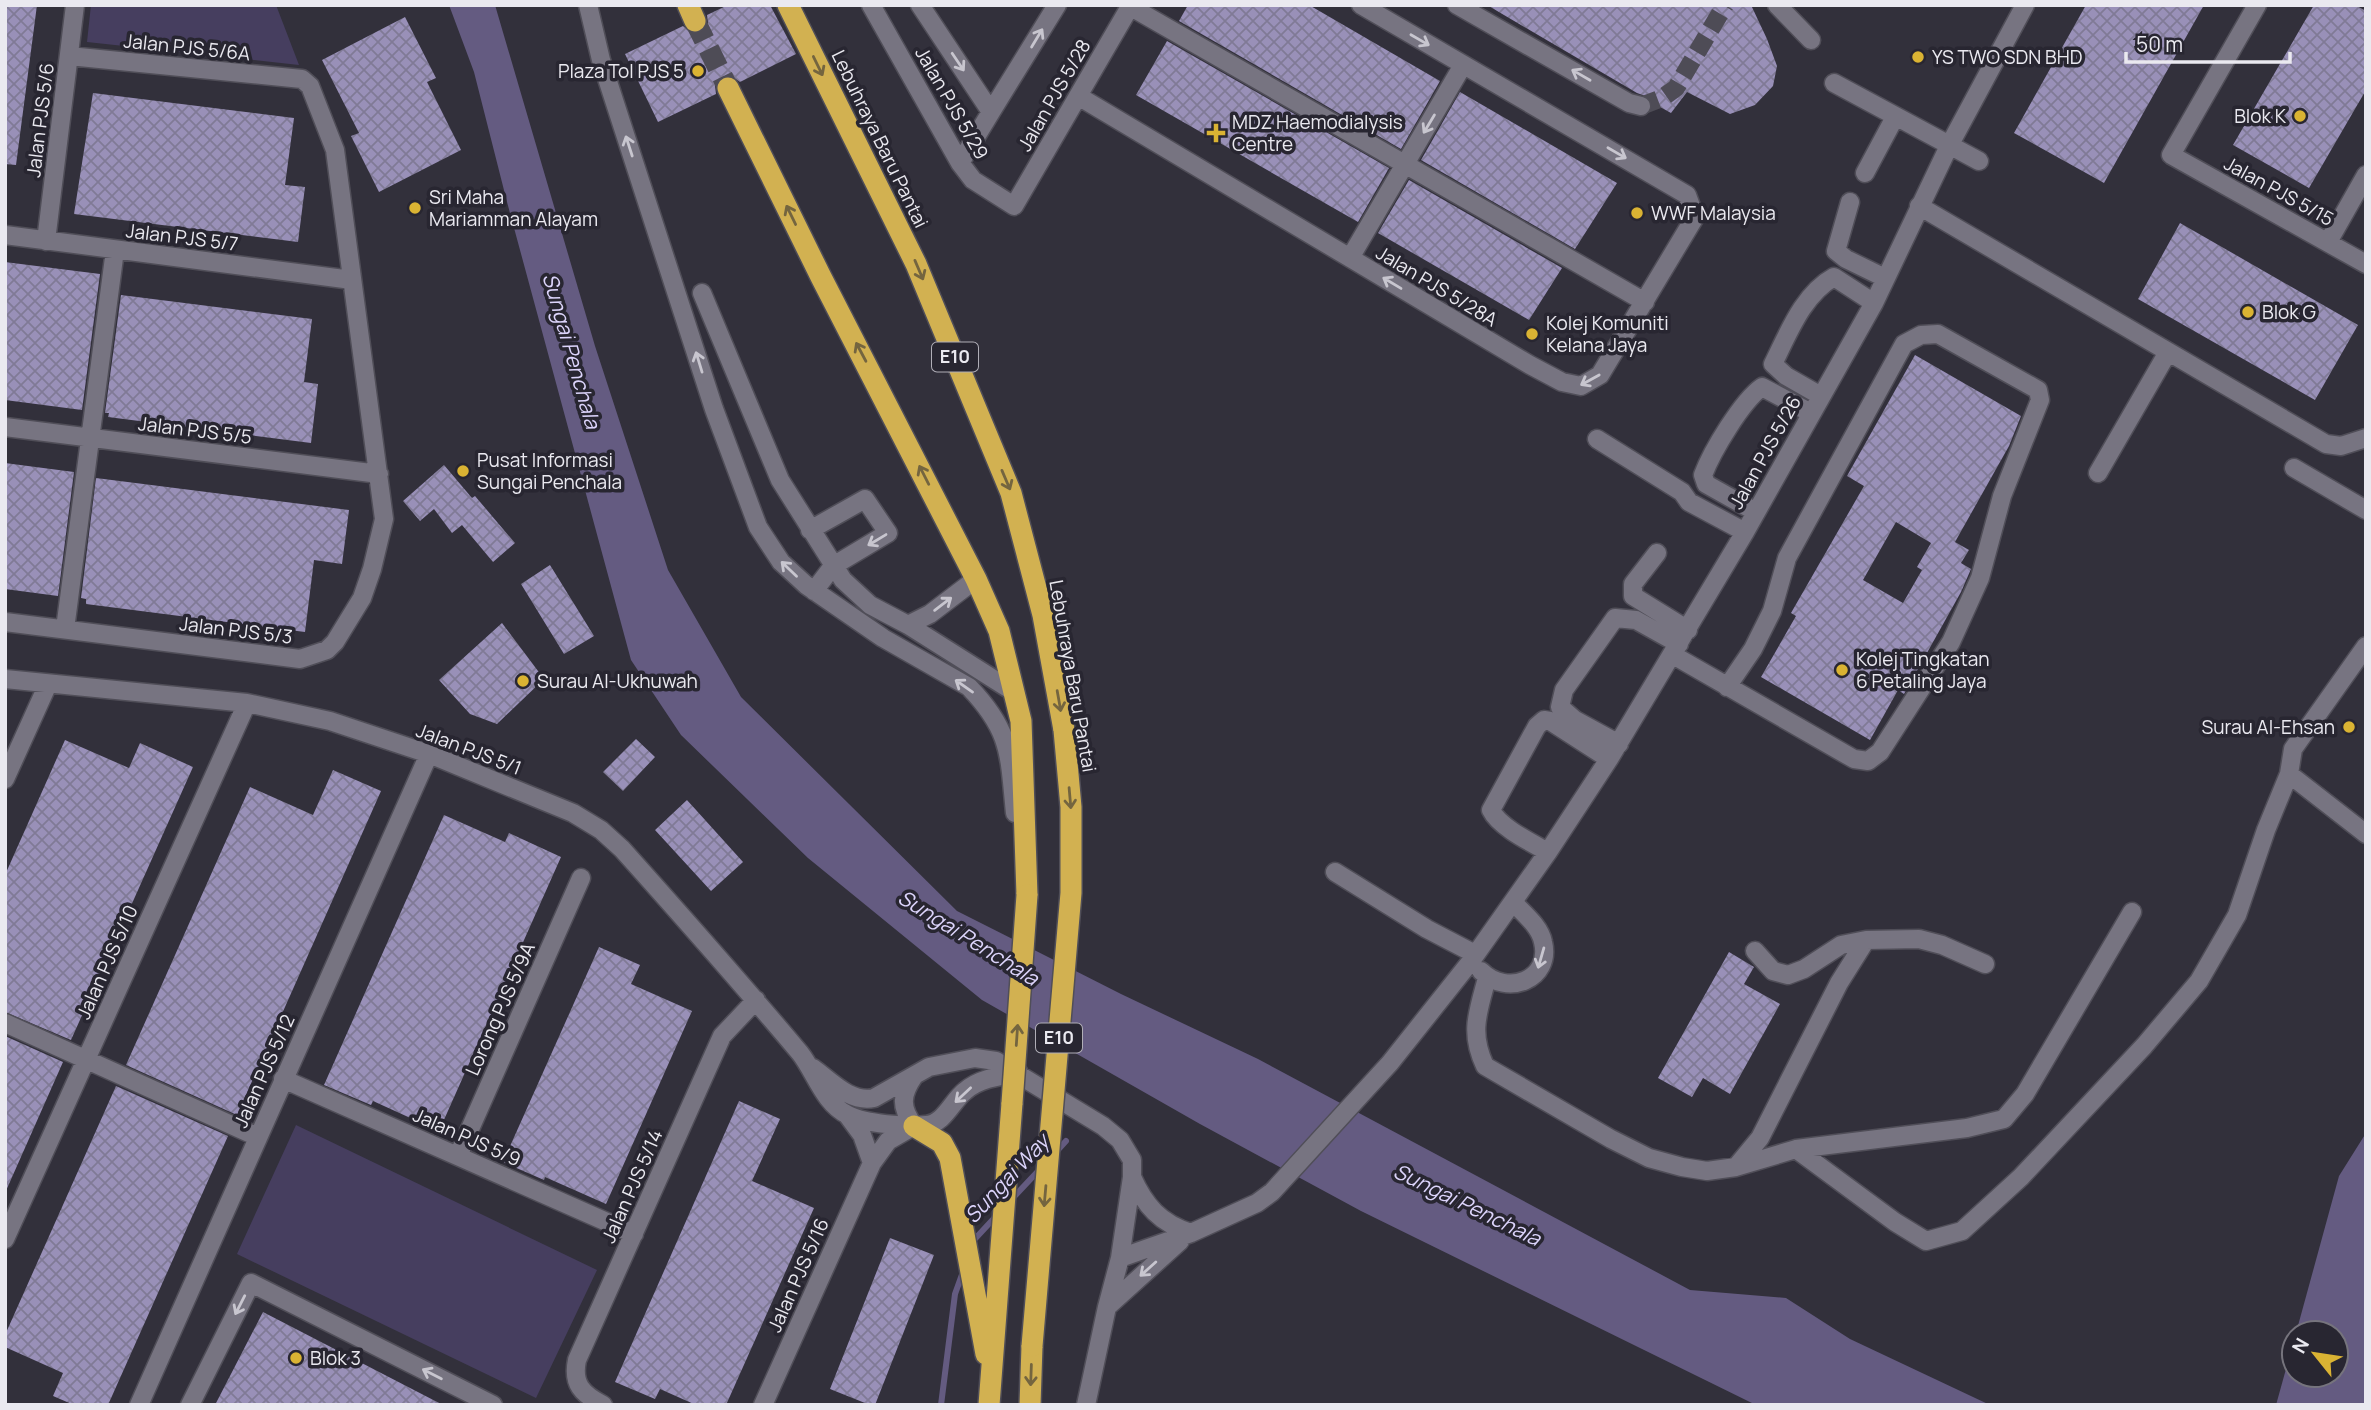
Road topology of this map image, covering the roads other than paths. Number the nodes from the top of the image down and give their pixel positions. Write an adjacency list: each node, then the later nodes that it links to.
1 (75, 5): 14 (street, Jalan PJS 5/6)
2 (588, 5): 60 (street, one-way to 2)
3 (788, 5): 114 (highway, Lebuhraya Baru Pantai / E10, one-way to 114, bridge)
4 (920, 5): 21 (street, one-way to 21)
5 (1057, 5): 21 (street, one-way to 5)
6 (1361, 5): 15 (street, Jalan PJS 5/28A, one-way to 15)
7 (1457, 5): 20 (street, one-way to 7)
8 (1777, 5): 13 (street)
9 (2025, 5): 23 (street, Jalan PJS 5/26)
10 (2257, 5): 34 (street, Jalan PJS 5/15)
11 (1131, 6): 19 (street, Jalan PJS 5/28); 26 (street)
12 (879, 10): 25 (street, Jalan PJS 5/29)
13 (1811, 40)
14 (69, 56): 16 (street, Jalan PJS 5/6A); 33 (street, Jalan PJS 5/6)
15 (1463, 65): 26 (street, one-way to 26); 41 (street, Jalan PJS 5/28A, one-way to 41)
16 (302, 79): 39 (street, Jalan PJS 5/3)
17 (1834, 83): 22 (street)
18 (728, 88): 59 (highway, E10, one-way to 18)
19 (1079, 96): 30 (street, Jalan PJS 5/28); 36 (street, Jalan PJS 5/28A)
20 (1641, 106)
21 (991, 112): 25 (street)
22 (1895, 117): 23 (street); 27 (street)
23 (1949, 146): 24 (street); 31 (street, Jalan PJS 5/26)
24 (1979, 161)
25 (960, 163): 30 (street, Jalan PJS 5/29)
26 (1405, 164): 36 (street); 41 (street)
27 (1865, 173)
28 (2366, 175): 34 (street)
29 (1850, 202): 38 (street)
30 (1014, 206)
31 (1919, 206): 38 (street, Jalan PJS 5/26); 43 (street)
32 (5, 235): 33 (street, Jalan PJS 5/7)
33 (46, 240): 35 (street, Jalan PJS 5/7)
34 (2328, 242): 37 (street, Jalan PJS 5/15)
35 (115, 250): 39 (street, Jalan PJS 5/7); 47 (street)
36 (1350, 258): 41 (street, Jalan PJS 5/28A, one-way to 36)
37 (2366, 264)
38 (1885, 278): 42 (street, Jalan PJS 5/26)
39 (352, 280): 52 (street, Jalan PJS 5/3)
40 (702, 293): 55 (street)
41 (1645, 302)
42 (1874, 303): 44 (street, Jalan PJS 5/26); 44 (street)
43 (2168, 352): 48 (street); 51 (street)
44 (1821, 396): 45 (street, Jalan PJS 5/26)
45 (1811, 413): 54 (street, Jalan PJS 5/26); 54 (street)
46 (5, 427): 47 (street, Jalan PJS 5/5)
47 (90, 438): 52 (street, Jalan PJS 5/5); 63 (street)
48 (2366, 438)
49 (1597, 439): 56 (street)
50 (2294, 468): 53 (street)
51 (2098, 473)
52 (379, 474): 63 (street, Jalan PJS 5/3)
53 (2366, 510)
54 (1756, 512): 56 (street, Jalan PJS 5/26)
55 (810, 530): 58 (street); 58 (street, one-way to 58)
56 (1745, 532): 64 (street, Jalan PJS 5/26)
57 (1657, 553): 64 (street)
58 (833, 566): 60 (street); 62 (street)
59 (976, 579): 62 (street, one-way to 59); 69 (highway, E10)
60 (814, 590): 79 (street, one-way to 60)
61 (5, 622): 63 (street, Jalan PJS 5/3)
62 (908, 625): 69 (street)
63 (65, 629)
64 (1680, 643): 68 (street); 71 (street, Jalan PJS 5/26); 71 (street)
65 (2366, 646): 73 (street)
66 (5, 679): 67 (street, Jalan PJS 5/1)
67 (48, 684): 70 (street, Jalan PJS 5/1); 74 (street)
68 (1727, 687): 68 (street)
69 (1014, 692): 79 (highway, E10)
70 (247, 703): 72 (street, Jalan PJS 5/1); 89 (street, Jalan PJS 5/10)
71 (1614, 752): 76 (street, Jalan PJS 5/26); 76 (street)
72 (429, 754): 87 (street, Jalan PJS 5/1); 93 (street, Jalan PJS 5/12)
73 (2289, 774): 75 (street); 97 (street)
74 (5, 779)
75 (2366, 834)
76 (1548, 852): 80 (street, Jalan PJS 5/26)
77 (1335, 872): 84 (street)
78 (581, 878): 98 (street, Lorong PJS 5/9A)
79 (1027, 890): 107 (highway, E10, one-way to 79, bridge)
80 (1513, 902): 84 (street); 86 (street, one-way to 86)
81 (2132, 912): 97 (street)
82 (1866, 940): 83 (street); 85 (street); 100 (street)
83 (1755, 951)
84 (1473, 958): 86 (street); 102 (street)
85 (1984, 964)
86 (1487, 978): 100 (street)
87 (756, 1000): 90 (street, Jalan PJS 5/1); 103 (street, Jalan PJS 5/14)
88 (5, 1023): 89 (street)
89 (86, 1060): 96 (street); 104 (street, Jalan PJS 5/10)
90 (810, 1066): 91 (street, Jalan PJS 5/1); 94 (street, Jalan PJS 5/1)
91 (916, 1073): 92 (street, Jalan PJS 5/1); 95 (street)
92 (1020, 1073): 95 (street, one-way to 95); 101 (street, Jalan PJS 5/1)
93 (284, 1079): 96 (street, Jalan PJS 5/12); 98 (street, Jalan PJS 5/9)
94 (848, 1116): 95 (street); 99 (street)
95 (914, 1126): 99 (street, Jalan PJS 5/16); 107 (highway)
96 (258, 1137): 109 (street, Jalan PJS 5/12)
97 (1796, 1149): 100 (street)
98 (458, 1156): 103 (street, Jalan PJS 5/9)
99 (872, 1163): 112 (street, Jalan PJS 5/16)
100 (1737, 1167)
101 (1132, 1177): 102 (street); 105 (street)
102 (1191, 1233): 105 (street); 106 (street, one-way to 106)
103 (634, 1234): 108 (street, Jalan PJS 5/14)
104 (5, 1239)
105 (1119, 1258): 106 (street)
106 (1107, 1307): 115 (street)
107 (990, 1369): 113 (highway, E10)
108 (591, 1402)
109 (139, 1405)
110 (190, 1405): 111 (street, one-way to 110)
111 (493, 1405)
112 (762, 1405)
113 (989, 1405)
114 (1030, 1405)
115 (1086, 1405)

